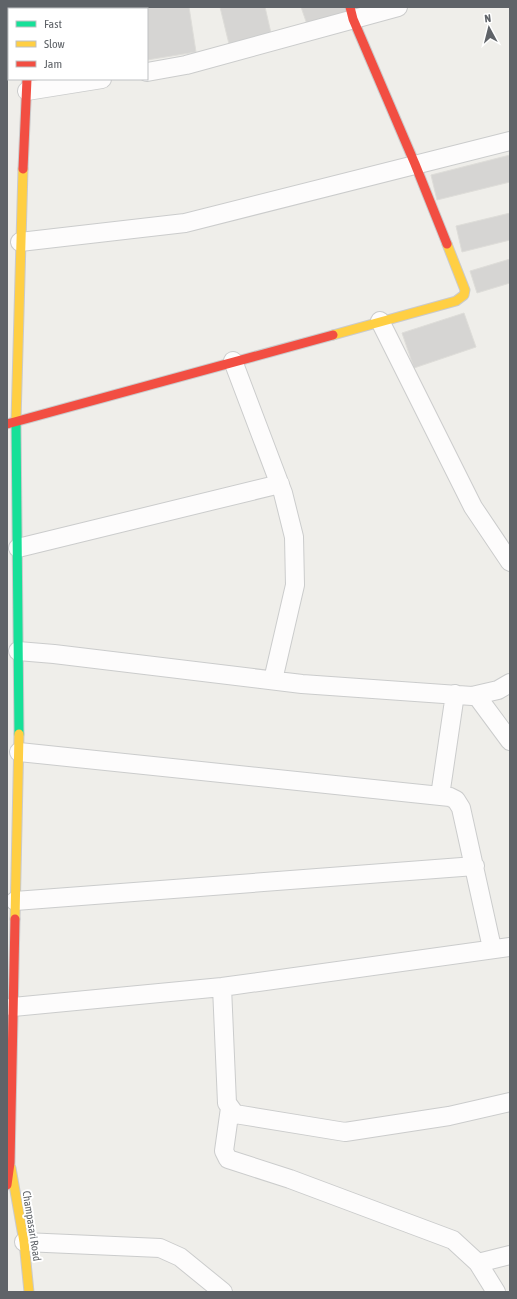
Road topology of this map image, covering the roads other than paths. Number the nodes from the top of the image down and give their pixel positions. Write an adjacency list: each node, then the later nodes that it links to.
1 (398, 7): 2 (street)
2 (351, 13): 3 (street); 7 (main road)
3 (148, 72)
4 (90, 80): 5 (street)
5 (27, 85): 8 (main road, Champasari Road)
6 (510, 141): 7 (street)
7 (415, 164): 8 (street); 9 (main road)
8 (20, 242): 11 (main road, Champasari Road)
9 (380, 320): 10 (main road); 14 (street)
10 (233, 361): 11 (main road); 12 (street)
11 (12, 423): 13 (main road, Champasari Road)
12 (280, 484): 13 (street); 16 (street)
13 (18, 548): 15 (main road, Champasari Road)
14 (510, 562)
15 (18, 651): 16 (street); 21 (main road, Champasari Road)
16 (273, 680): 18 (street)
17 (510, 683): 19 (street)
18 (455, 694): 19 (street); 22 (street)
19 (476, 695): 20 (street)
20 (510, 741)
21 (19, 752): 22 (street); 24 (main road, Champasari Road)
22 (440, 796): 23 (street)
23 (475, 866): 24 (street); 26 (street)
24 (15, 901): 28 (main road, Champasari Road)
25 (510, 947): 26 (street)
26 (492, 948): 27 (street)
27 (222, 987): 28 (street); 31 (street)
28 (13, 1007): 29 (main road, Champasari Road)
29 (10, 1064): 32 (main road, Champasari Road)
30 (510, 1102): 31 (street)
31 (230, 1108): 36 (street)
32 (8, 1163): 33 (main road, Champasari Road); 34 (main road, Champasari Road)
33 (7, 1185)
34 (24, 1242): 37 (main road, Champasari Road); 38 (street)
35 (510, 1255): 36 (street)
36 (478, 1263): 39 (street)
37 (28, 1292)
38 (223, 1292)
39 (496, 1292)

